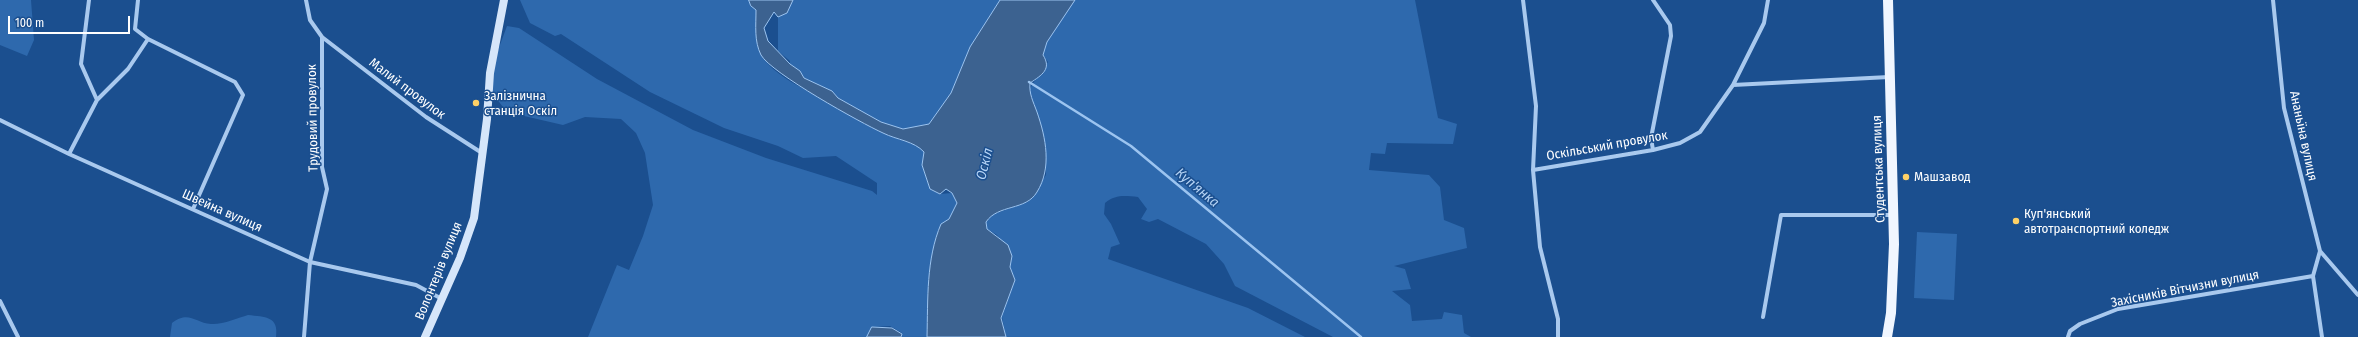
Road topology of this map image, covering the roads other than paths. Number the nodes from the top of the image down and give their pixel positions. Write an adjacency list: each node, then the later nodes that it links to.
1 (89, 0): 14 (street)
2 (138, 0): 11 (street)
3 (306, 0): 10 (street)
4 (504, 0): 18 (street, Волонтерів вулиця)
5 (1523, 0): 19 (street)
6 (1653, 0): 16 (street)
7 (1768, 0): 13 (street, Оскільський провулок)
8 (1888, 0): 12 (main road, Студентська вулиця)
9 (2273, 0): 22 (street, Ананьїна вулиця)
10 (322, 38): 18 (street, Малий провулок); 23 (street, Трудовий провулок)
11 (148, 39): 14 (street); 20 (street)
12 (1890, 77): 13 (street); 21 (main road, Студентська вулиця)
13 (1733, 86): 16 (street, Оскільський провулок)
14 (98, 100): 17 (street)
15 (0, 120): 17 (street, Швейна вулиця)
16 (1653, 150): 19 (street, Оскільський провулок)
17 (69, 154): 20 (street, Швейна вулиця)
18 (483, 154): 26 (street, Волонтерів вулиця)
19 (1533, 170): 32 (street)
20 (193, 209): 23 (street, Швейна вулиця)
21 (1893, 215): 28 (street); 33 (main road, Студентська вулиця)
22 (2320, 252): 24 (street); 25 (street, Ананьїна вулиця)
23 (310, 262): 26 (street, Швейна вулиця); 30 (street, Трудовий провулок)
24 (2313, 276): 34 (street, Захісників Вітчизни вулиця); 35 (street)
25 (2358, 295)
26 (442, 299): 31 (street, Волонтерів вулиця)
27 (0, 301): 29 (street)
28 (1763, 317)
29 (18, 337)
30 (304, 337)
31 (425, 337)
32 (1558, 337)
33 (1887, 337)
34 (2068, 337)
35 (2322, 337)

